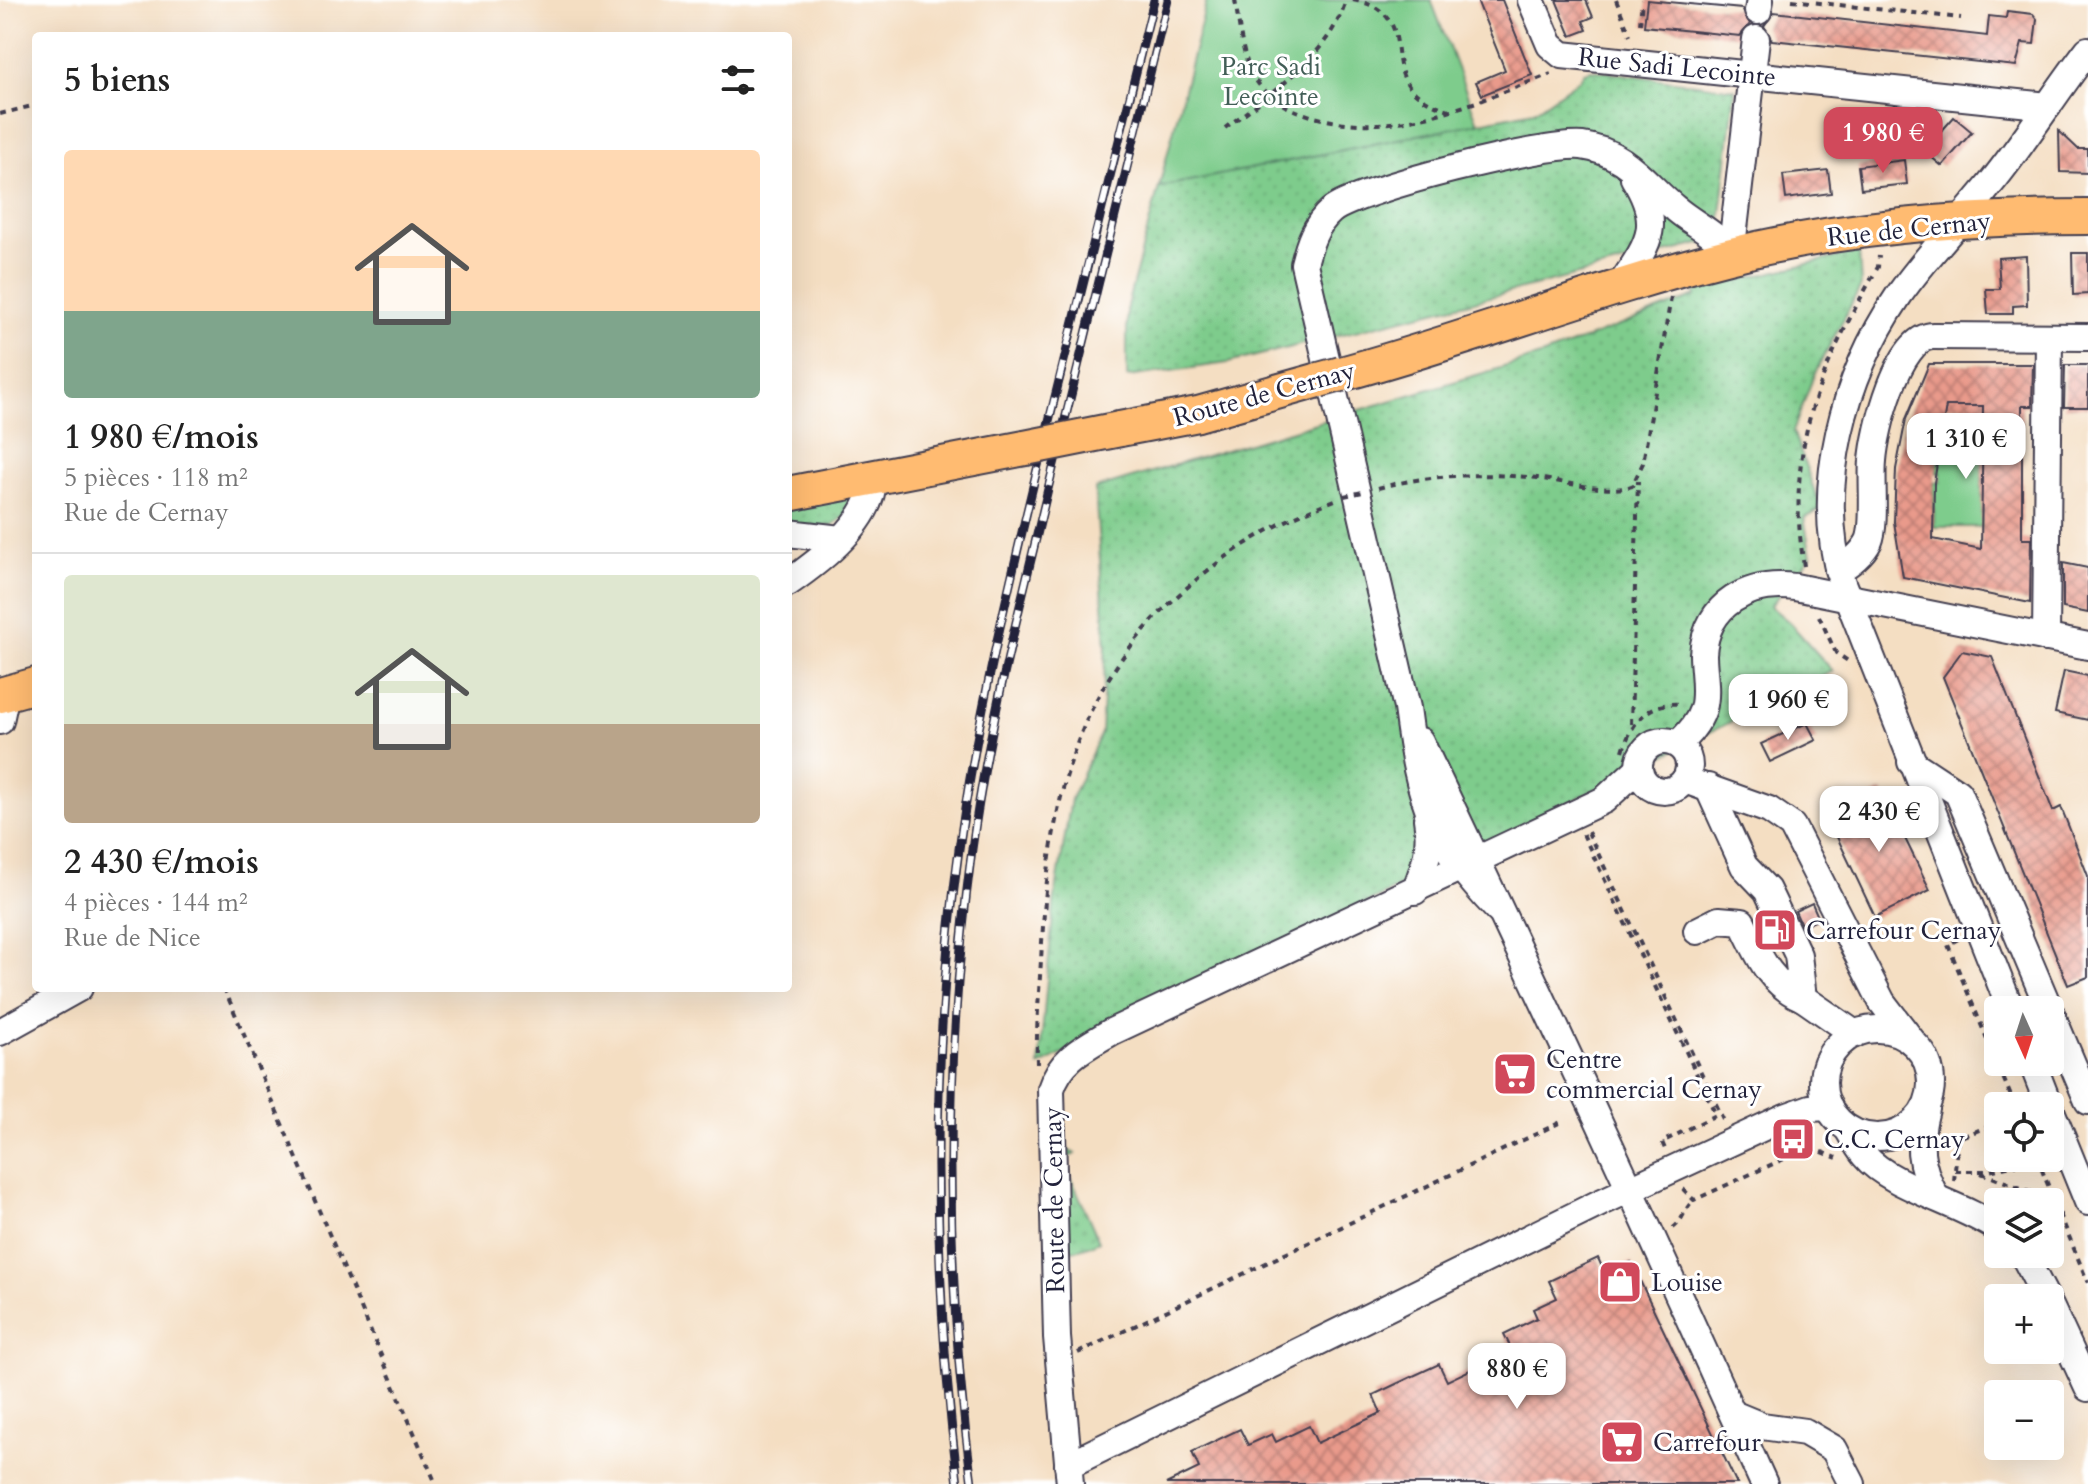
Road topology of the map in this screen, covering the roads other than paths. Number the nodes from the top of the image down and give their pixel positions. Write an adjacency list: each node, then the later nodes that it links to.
1 (1531, 0): 4 (street, Rue Sadi Lecointe)
2 (1756, 39): 4 (street)
3 (2083, 63): 5 (street)
4 (1751, 76): 5 (street, Rue Sadi Lecointe); 9 (street)
5 (2048, 106): 8 (street)
6 (1611, 156): 9 (street); 10 (street); 22 (street)
7 (2088, 217): 8 (main road, Rue de Cernay)
8 (1961, 220): 9 (main road, Rue de Cernay); 17 (street)
9 (1731, 255): 10 (main road, Route de Cernay)
10 (1620, 286): 13 (main road, Route de Cernay, bridge)
11 (2049, 337): 12 (street); 17 (street); 20 (street)
12 (2088, 337)
13 (873, 478): 14 (main road, Route de Cernay); 16 (street)
14 (792, 493)
15 (792, 533): 16 (street)
16 (841, 539): 18 (street)
17 (1838, 570): 19 (street)
18 (792, 580)
19 (1848, 598): 20 (street); 23 (street); 24 (street)
20 (2046, 638): 21 (street)
21 (2088, 646)
22 (1407, 708): 27 (street); 28 (street)
23 (1678, 744): 25 (street); 26 (street)
24 (1911, 762): 32 (street); 33 (street)
25 (1639, 768): 26 (street); 28 (street, Route de Cernay)
26 (1697, 783): 34 (street); 39 (street)
27 (1425, 804): 28 (street); 29 (street)
28 (1469, 865): 29 (street, Route de Cernay); 45 (street)
29 (1415, 891): 52 (street, Route de Cernay)
30 (1697, 931): 34 (street)
31 (72, 992): 36 (street)
32 (2005, 996)
33 (2045, 996)
34 (1803, 998): 37 (street)
35 (2064, 1022): 38 (street)
36 (0, 1032)
37 (1855, 1034): 39 (street); 43 (street)
38 (2088, 1037)
39 (1912, 1041): 42 (street)
40 (2064, 1041): 41 (street)
41 (2088, 1101)
42 (1926, 1109): 43 (street); 46 (street)
43 (1837, 1118): 45 (street, Route de Cernay); 46 (street)
44 (2064, 1142): 47 (street)
45 (1632, 1188): 51 (street); 52 (street, Route de Cernay)
46 (1935, 1196): 48 (street)
47 (2088, 1202)
48 (1984, 1222)
49 (2064, 1336): 50 (street)
50 (2088, 1388)
51 (1733, 1414): 53 (street); 54 (street)
52 (1069, 1474)
53 (1764, 1484)
54 (1852, 1484)

